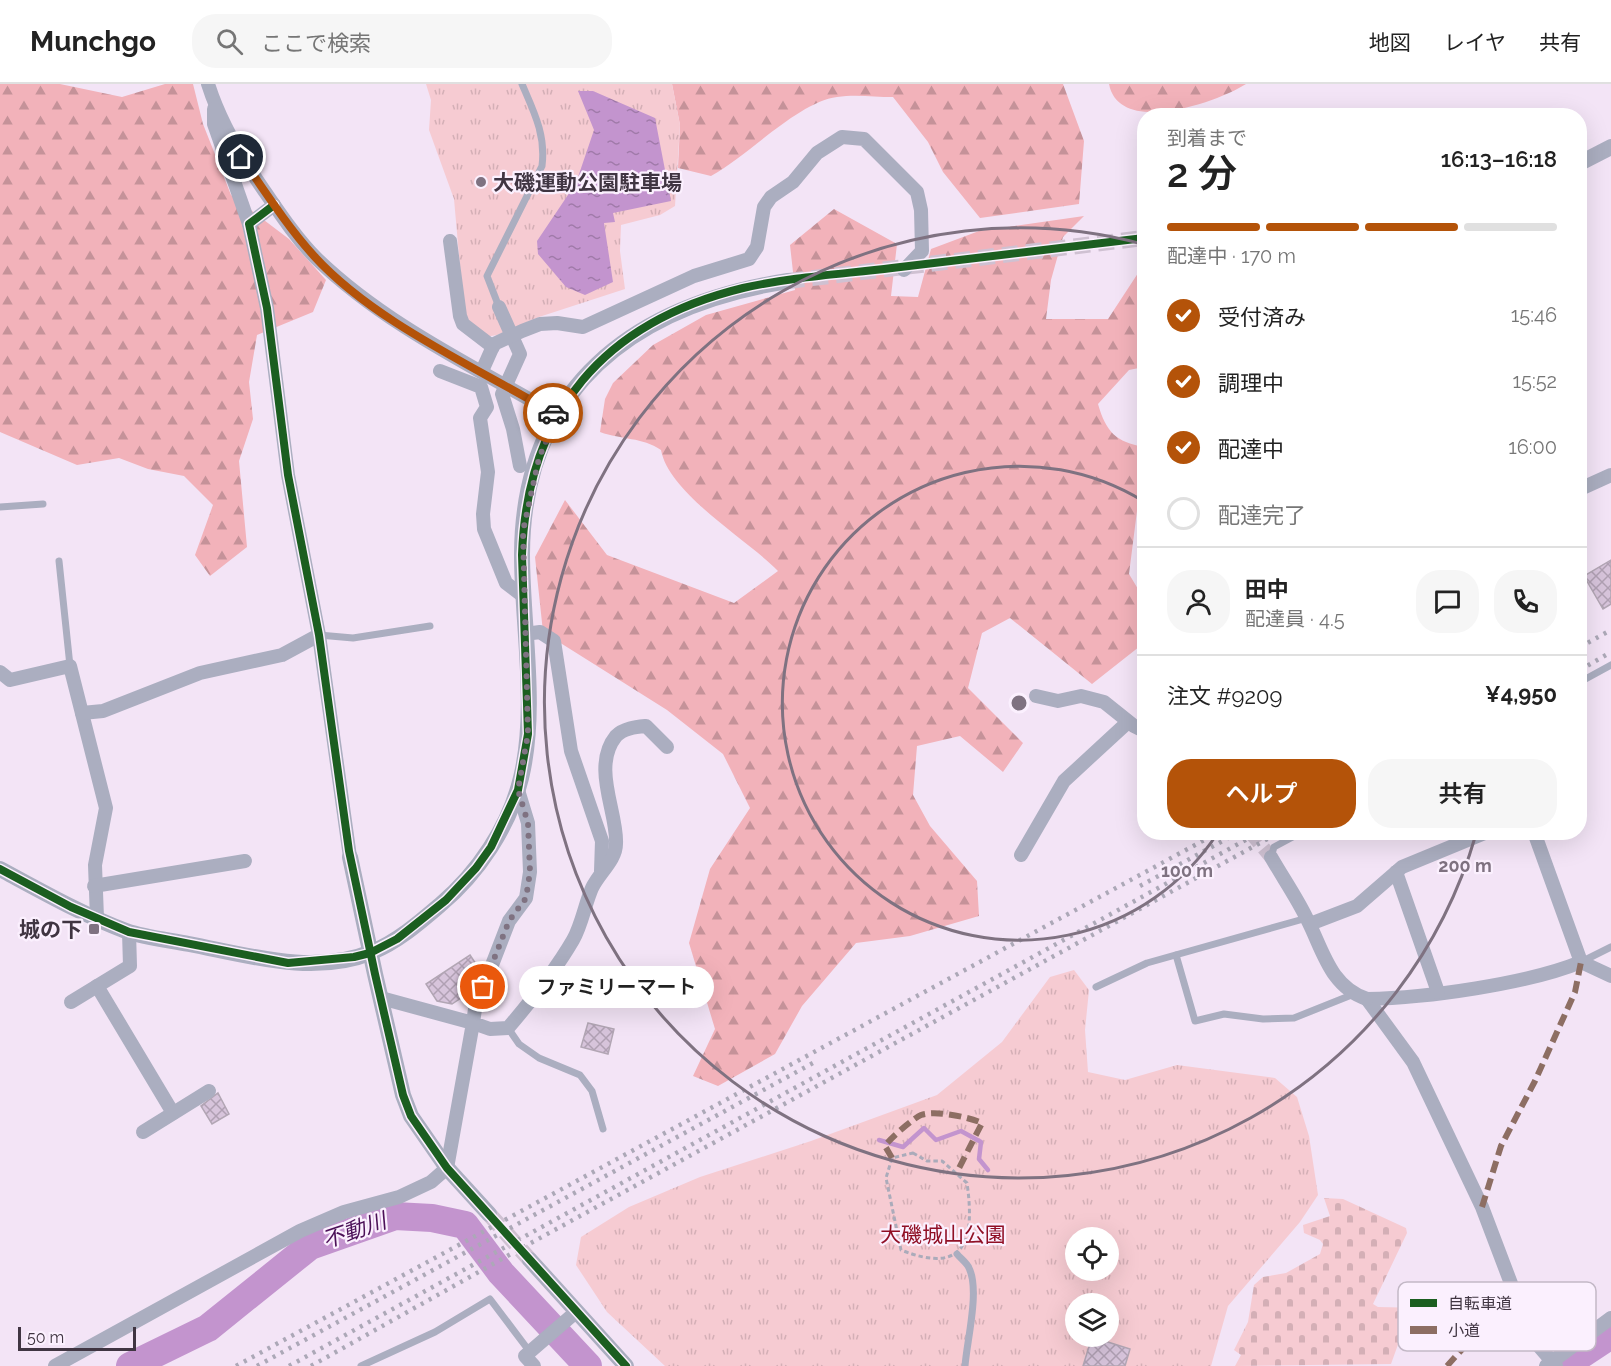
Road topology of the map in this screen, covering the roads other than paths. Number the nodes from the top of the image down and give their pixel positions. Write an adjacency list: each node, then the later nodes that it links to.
1 (208, 84): 3 (street)
2 (522, 84): 11 (lane)
3 (214, 104): 6 (street); 7 (street)
4 (1611, 147): 5 (street)
5 (1587, 159)
6 (274, 205): 7 (street); 15 (street)
7 (249, 224): 27 (street)
8 (450, 241): 13 (street)
9 (904, 270): 12 (street)
10 (788, 281): 17 (street)
11 (499, 307): 12 (street)
12 (512, 336): 13 (street); 16 (street)
13 (493, 347): 15 (street)
14 (440, 370): 24 (street)
15 (482, 371): 16 (street)
16 (506, 385): 17 (street); 18 (street)
17 (557, 415): 24 (street)
18 (520, 466)
19 (1611, 475): 20 (street)
20 (1587, 486)
21 (43, 504): 22 (lane)
22 (0, 507)
23 (59, 561): 29 (lane)
24 (523, 596): 26 (street)
25 (430, 626): 27 (lane)
26 (525, 634): 37 (street); 46 (street)
27 (319, 635): 33 (street); 42 (street)
28 (1611, 665): 31 (lane)
29 (70, 666): 30 (street); 33 (street)
30 (0, 672)
31 (1587, 678)
32 (1036, 696): 34 (street)
33 (82, 713): 48 (street)
34 (1128, 722): 35 (street); 41 (street)
35 (1137, 727)
36 (667, 747): 46 (street)
37 (518, 790): 53 (street); 63 (street)
38 (1287, 840): 43 (lane)
39 (1468, 840): 47 (street)
40 (1537, 840): 55 (street)
41 (1021, 855)
42 (350, 857): 53 (street)
43 (1271, 857): 50 (street)
44 (245, 861): 48 (street)
45 (0, 869): 49 (street)
46 (601, 871): 64 (street)
47 (1396, 872): 50 (street); 59 (street)
48 (94, 886): 49 (street)
49 (97, 918): 51 (street)
50 (1309, 921): 54 (lane); 60 (street)
51 (129, 932): 53 (street); 57 (street)
52 (1611, 947): 55 (lane)
53 (370, 953): 61 (street)
54 (1176, 955): 58 (lane); 60 (lane)
55 (1581, 962): 56 (street); 59 (street)
56 (1611, 976)
57 (97, 986): 62 (street); 66 (street)
58 (1096, 987)
59 (1438, 992): 60 (street)
60 (1360, 997): 73 (street)
61 (381, 998): 63 (street); 69 (street)
62 (71, 1002)
63 (473, 1023): 64 (street); 69 (street)
64 (508, 1028): 67 (lane)
65 (209, 1091): 66 (street)
66 (173, 1113): 68 (street)
67 (603, 1129)
68 (143, 1132)
69 (447, 1168): 70 (street); 81 (street)
70 (489, 1214)
71 (957, 1254): 85 (lane)
72 (530, 1260): 74 (street)
73 (1510, 1282)
74 (572, 1315): 79 (street); 84 (street)
75 (1611, 1318): 76 (street)
76 (1596, 1330)
77 (1542, 1351): 80 (street)
78 (1569, 1351): 80 (street)
79 (530, 1352): 82 (lane); 83 (street)
80 (1552, 1364)
81 (55, 1366)
82 (361, 1366)
83 (534, 1366)
84 (626, 1366)
85 (965, 1366)

